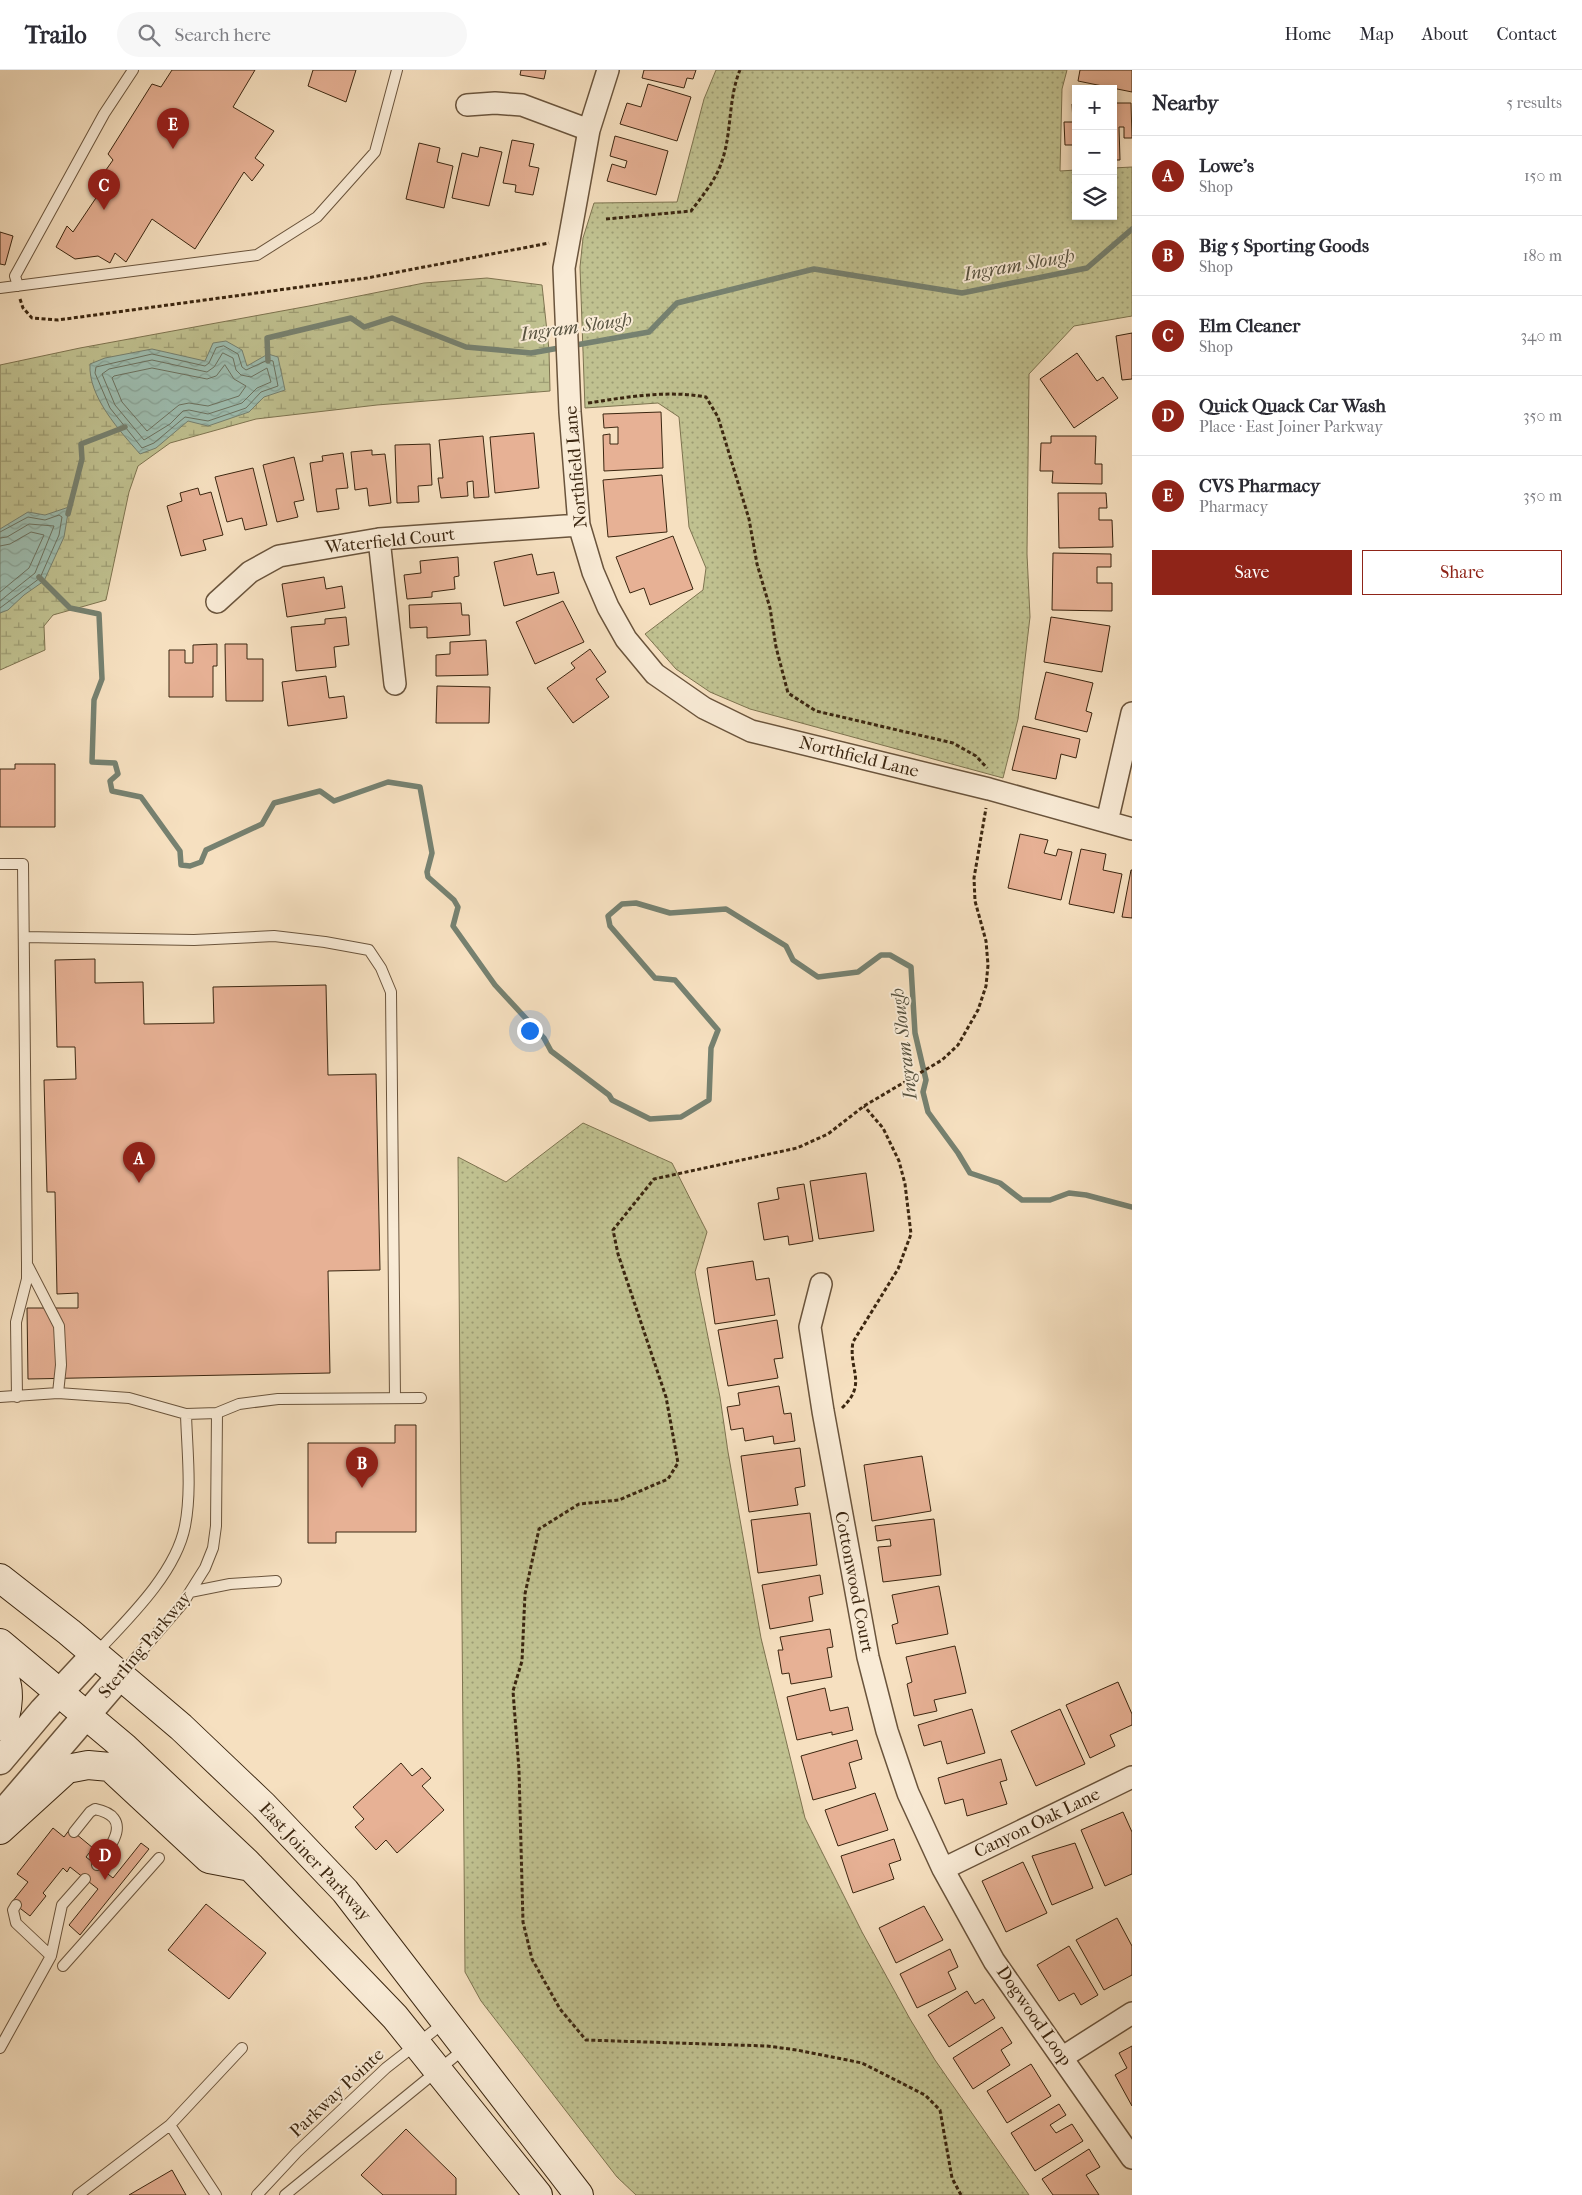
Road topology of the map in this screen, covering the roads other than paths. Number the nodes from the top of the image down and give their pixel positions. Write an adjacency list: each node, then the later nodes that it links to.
1 (133, 70): 6 (lane)
2 (398, 70): 6 (lane)
3 (608, 70): 5 (street, Northfield Lane)
4 (466, 105): 5 (street)
5 (589, 130): 8 (street, Northfield Lane)
6 (18, 286): 7 (lane)
7 (0, 288)
8 (579, 525): 9 (street, Waterfield Court); 13 (street, Northfield Lane)
9 (379, 539): 10 (street, Waterfield Court); 11 (street)
10 (217, 602)
11 (395, 684)
12 (1132, 713): 13 (street)
13 (1107, 822): 14 (street, Northfield Lane)
14 (1132, 829)
15 (0, 864): 16 (lane)
16 (24, 937): 17 (lane); 22 (lane)
17 (27, 1265): 19 (lane); 21 (lane)
18 (821, 1284): 44 (street, Cottonwood Court)
19 (58, 1394): 21 (lane); 25 (lane)
20 (0, 1397): 21 (lane)
21 (17, 1397)
22 (395, 1398): 23 (lane); 24 (lane)
23 (420, 1398)
24 (216, 1413): 25 (lane); 28 (lane, Sterling Parkway)
25 (186, 1414): 30 (lane, Sterling Parkway)
26 (0, 1578): 30 (main road, East Joiner Parkway)
27 (276, 1581): 28 (lane)
28 (190, 1592): 32 (lane, Sterling Parkway)
29 (0, 1644): 33 (main road)
30 (95, 1654): 32 (main road, East Joiner Parkway); 33 (street, Sterling Parkway)
31 (0, 1673): 35 (main road)
32 (121, 1676): 34 (street, Sterling Parkway); 50 (main road, East Joiner Parkway)
33 (59, 1692): 34 (main road); 36 (street, Sterling Parkway)
34 (86, 1714): 38 (street, Sterling Parkway); 43 (main road)
35 (0, 1726)
36 (0, 1761)
37 (1132, 1777): 44 (street, Canyon Oak Lane)
38 (0, 1816)
39 (0, 1830): 43 (main road)
40 (74, 1832): 42 (lane)
41 (159, 1858): 48 (lane)
42 (97, 1865)
43 (251, 1867): 51 (main road)
44 (943, 1869): 55 (street, Dogwood Loop)
45 (85, 1878): 47 (lane)
46 (16, 1905): 47 (lane)
47 (51, 1956): 52 (lane)
48 (63, 1966)
49 (1132, 2013): 55 (street)
50 (446, 2022): 51 (lane, Parkway Pointe); 54 (main road, East Joiner Parkway)
51 (417, 2044): 56 (main road); 61 (lane, Parkway Pointe)
52 (0, 2048)
53 (242, 2048): 57 (lane)
54 (465, 2048): 56 (lane); 64 (main road, East Joiner Parkway)
55 (1063, 2057): 58 (street, Dogwood Loop)
56 (438, 2070): 62 (lane); 63 (main road)
57 (170, 2125): 59 (lane); 60 (lane)
58 (1132, 2158)
59 (78, 2195)
60 (216, 2195)
61 (256, 2195)
62 (284, 2195)
63 (538, 2195)
64 (579, 2195)

